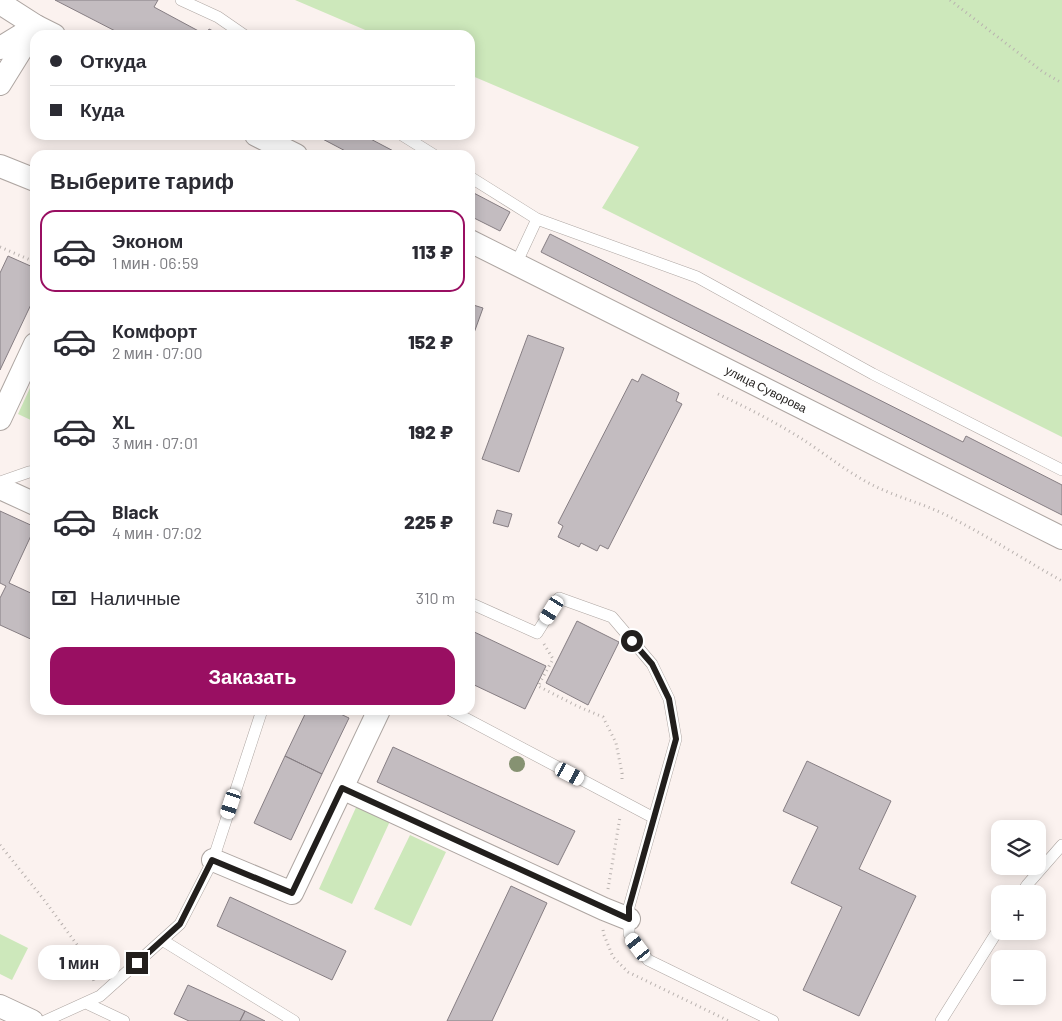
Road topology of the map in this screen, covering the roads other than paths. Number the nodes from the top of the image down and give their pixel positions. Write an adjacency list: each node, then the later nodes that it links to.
1 (181, 0): 4 (lane)
2 (0, 4): 3 (street)
3 (43, 30)
4 (237, 30)
5 (30, 37): 6 (street)
6 (0, 48)
7 (30, 49): 8 (street)
8 (0, 84)
9 (266, 140): 11 (street)
10 (410, 140): 12 (lane)
11 (286, 150)
12 (426, 150)
13 (0, 166): 14 (street)
14 (30, 178)
15 (475, 180): 16 (lane)
16 (538, 219): 18 (lane); 21 (lane)
17 (475, 244): 18 (street, улица Суворова)
18 (516, 264): 26 (street, улица Суворова)
19 (30, 355): 20 (street)
20 (0, 419)
21 (1062, 470)
22 (30, 472): 23 (lane)
23 (0, 482)
24 (0, 488): 25 (street)
25 (30, 502)
26 (1062, 538)
27 (475, 605): 32 (lane)
28 (260, 715): 34 (lane)
29 (377, 715): 31 (street)
30 (459, 715): 32 (lane)
31 (342, 788): 34 (street); 36 (street)
32 (654, 818): 36 (lane)
33 (1062, 845): 35 (lane)
34 (212, 860): 37 (lane)
35 (1027, 885)
36 (629, 919): 45 (lane)
37 (162, 940): 39 (lane); 44 (lane)
38 (992, 940): 46 (lane)
39 (86, 1003): 42 (lane); 43 (lane)
40 (0, 1006): 41 (street)
41 (32, 1021)
42 (45, 1021)
43 (124, 1021)
44 (294, 1021)
45 (772, 1021)
46 (941, 1021)

